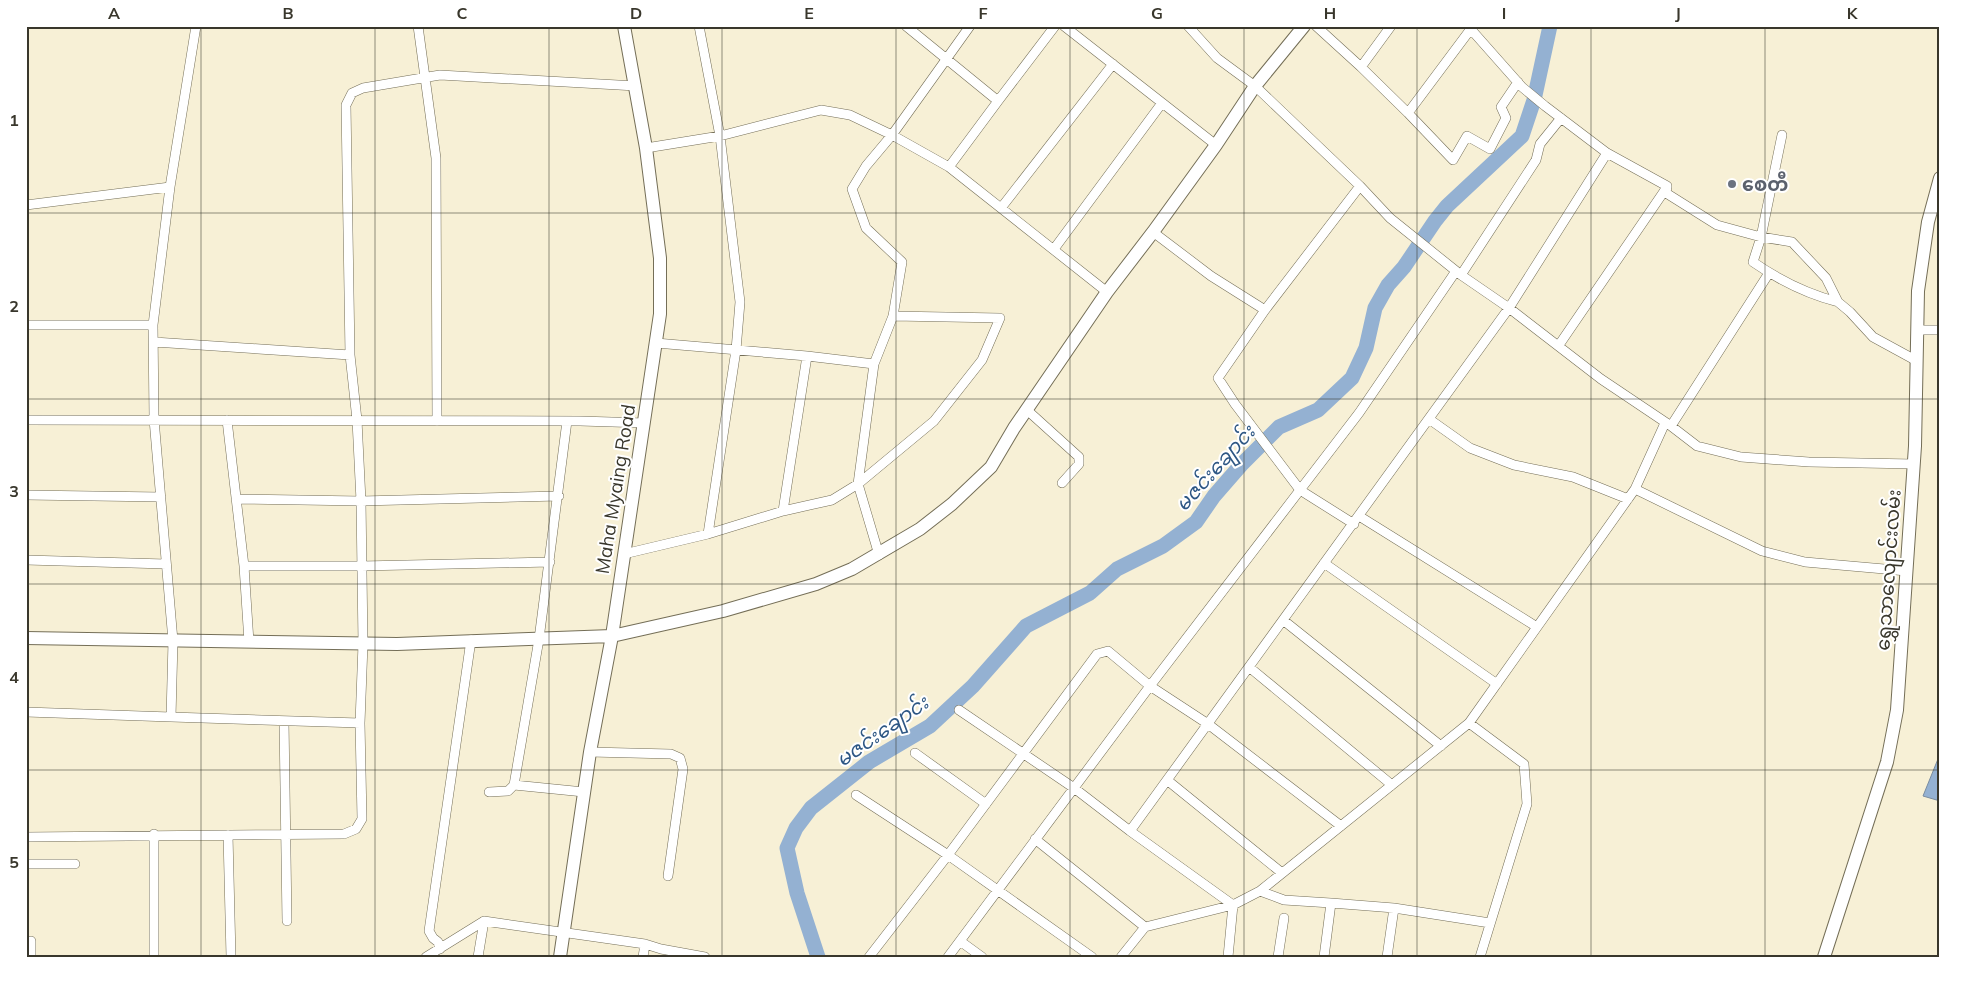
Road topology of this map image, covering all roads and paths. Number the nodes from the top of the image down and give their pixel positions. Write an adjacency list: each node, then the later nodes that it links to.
1 (196, 26): 32 (street)
2 (418, 26): 16 (street)
3 (624, 26): 18 (street, Maha Myaing Road)
4 (699, 26): 25 (street)
5 (906, 26): 13 (street)
6 (970, 26): 13 (street)
7 (1055, 26): 20 (street)
8 (1064, 26): 14 (street)
9 (1188, 26): 19 (street)
10 (1306, 26): 15 (street); 19 (street)
11 (1391, 26): 15 (street)
12 (1469, 28): 17 (street); 22 (street)
13 (946, 59): 20 (street); 26 (street)
14 (1113, 64): 21 (street); 36 (street)
15 (1361, 67): 22 (street)
16 (426, 78): 18 (street); 55 (street); 65 (street)
17 (1520, 84): 22 (street); 23 (street)
18 (636, 86): 28 (street, Maha Myaing Road)
19 (1255, 86): 27 (street); 33 (street)
20 (998, 101): 30 (street)
21 (1162, 103): 27 (street); 39 (street)
22 (1408, 113)
23 (1561, 118): 29 (street); 40 (street)
24 (1782, 135): 38 (street)
25 (720, 136): 26 (street); 28 (street); 54 (street)
26 (892, 136): 30 (street); 46 (street)
27 (1216, 146): 37 (street)
28 (646, 148): 52 (street, Maha Myaing Road)
29 (1607, 153): 34 (street); 44 (street)
30 (949, 167): 36 (street)
31 (1940, 178): 49 (street, ရွှေသာလျောင်းလမ်း)
32 (170, 186): 35 (street); 48 (street)
33 (1360, 186): 40 (street); 45 (street)
34 (1667, 186): 38 (street); 53 (street)
35 (26, 205)
36 (1001, 208): 39 (street)
37 (1153, 232): 42 (street); 45 (street)
38 (1761, 237): 41 (street); 43 (street)
39 (1054, 249): 42 (street)
40 (1459, 273): 44 (street); 73 (street)
41 (1769, 273): 43 (street); 68 (street)
42 (1107, 292): 59 (street)
43 (1838, 302): 57 (street)
44 (1508, 308): 53 (street); 61 (street)
45 (1265, 310): 73 (street)
46 (893, 316): 58 (street); 71 (street)
47 (26, 325): 48 (street)
48 (153, 325): 51 (street)
49 (1917, 330): 50 (street); 57 (street, ရွှေသာလျောင်းလမ်း)
50 (1940, 330)
51 (154, 342): 55 (street); 60 (street)
52 (656, 343): 54 (street); 67 (street, Maha Myaing Road)
53 (1559, 346): 68 (street)
54 (736, 350): 56 (street); 82 (street)
55 (350, 355): 64 (street)
56 (807, 356): 58 (street); 80 (street)
57 (1917, 361): 69 (street, ရွှေသာလျောင်းလမ်း)
58 (874, 364): 71 (street)
59 (1027, 410): 70 (street); 84 (street)
60 (154, 419): 62 (street); 63 (street); 76 (street)
61 (1429, 419): 78 (street); 81 (street)
62 (26, 420)
63 (226, 420): 64 (street); 77 (street)
64 (357, 420): 65 (street); 79 (street)
65 (437, 421): 66 (street)
66 (567, 421): 67 (street); 75 (street)
67 (644, 422): 83 (street, Maha Myaing Road)
68 (1668, 424): 69 (street); 72 (street)
69 (1914, 464): 91 (street, ရွှေသာလျောင်းလမ်း)
70 (1062, 483)
71 (858, 484): 80 (street); 84 (street)
72 (1635, 489): 78 (street); 91 (street)
73 (1300, 490): 81 (street); 103 (street)
74 (26, 495): 76 (street)
75 (558, 496): 79 (street); 86 (street)
76 (161, 497): 88 (street)
77 (236, 499): 79 (street); 89 (street)
78 (1628, 499): 93 (street)
79 (361, 501): 90 (street)
80 (783, 511): 82 (street)
81 (1357, 520): 87 (street); 93 (street)
82 (708, 534): 83 (street)
83 (624, 554): 94 (street, Maha Myaing Road)
84 (879, 555): 94 (street)
85 (26, 560): 88 (street)
86 (550, 562): 90 (street); 96 (street)
87 (1324, 563): 92 (street); 102 (street)
88 (166, 564): 98 (street)
89 (244, 566): 90 (street); 99 (street)
90 (361, 566): 100 (street)
91 (1907, 570): 168 (street, ရွှေသာလျောင်းလမ်း)
92 (1284, 620): 101 (street); 111 (street)
93 (1537, 627): 102 (street)
94 (612, 636): 96 (street); 112 (street, Maha Myaing Road)
95 (26, 638): 98 (street)
96 (539, 639): 97 (street); 116 (street)
97 (472, 640): 100 (street); 149 (street)
98 (173, 641): 99 (street); 106 (street)
99 (249, 642): 100 (street)
100 (363, 644): 108 (street)
101 (1249, 668): 110 (street); 117 (street)
102 (1497, 684): 109 (street)
103 (1150, 686): 110 (street); 114 (street); 118 (street)
104 (959, 710): 114 (street)
105 (26, 712): 106 (street)
106 (171, 717): 107 (street)
107 (284, 721): 108 (street); 127 (street)
108 (360, 723): 127 (street)
109 (1469, 723): 111 (street); 143 (street)
110 (1208, 724): 115 (street); 123 (street)
111 (1440, 746): 117 (street)
112 (590, 752): 120 (street, Maha Myaing Road); 134 (street)
113 (916, 753): 122 (street)
114 (1023, 754): 118 (street); 122 (street)
115 (1167, 780): 124 (street); 133 (street)
116 (514, 785): 119 (street); 120 (street)
117 (1392, 785): 123 (street)
118 (1074, 788): 124 (street); 129 (street)
119 (489, 792)
120 (584, 792): 145 (street, Maha Myaing Road)
121 (856, 795): 130 (street)
122 (986, 804): 130 (street)
123 (1341, 826): 133 (street)
124 (1130, 831): 138 (street)
125 (154, 834): 126 (street); 128 (street); 151 (street)
126 (228, 835): 127 (street); 152 (street)
127 (285, 835): 141 (street)
128 (26, 837)
129 (1035, 840): 135 (street); 144 (street)
130 (948, 855): 135 (street); 158 (street)
131 (26, 864): 132 (street)
132 (75, 864)
133 (1282, 872): 136 (street)
134 (668, 876)
135 (998, 890): 147 (street); 161 (street)
136 (1260, 891): 137 (street); 138 (street)
137 (1331, 903): 139 (street); 165 (street)
138 (1233, 906): 144 (street); 163 (street)
139 (1394, 908): 143 (street); 166 (street)
140 (1284, 918): 164 (street)
141 (287, 921)
142 (484, 921): 145 (street); 149 (street); 154 (street)
143 (1490, 923): 167 (street)
144 (1145, 927): 162 (street)
145 (563, 934): 148 (street); 155 (street, Maha Myaing Road)
146 (31, 941): 150 (street)
147 (960, 941): 159 (street); 160 (street)
148 (645, 944): 156 (street); 157 (street)
149 (440, 949): 153 (street)
150 (31, 957)
151 (154, 957)
152 (231, 957)
153 (426, 957)
154 (478, 957)
155 (560, 957)
156 (643, 957)
157 (704, 957)
158 (869, 957)
159 (948, 957)
160 (982, 957)
161 (1092, 957)
162 (1121, 957)
163 (1228, 957)
164 (1278, 957)
165 (1324, 957)
166 (1387, 957)
167 (1480, 957)
168 (1824, 957)

